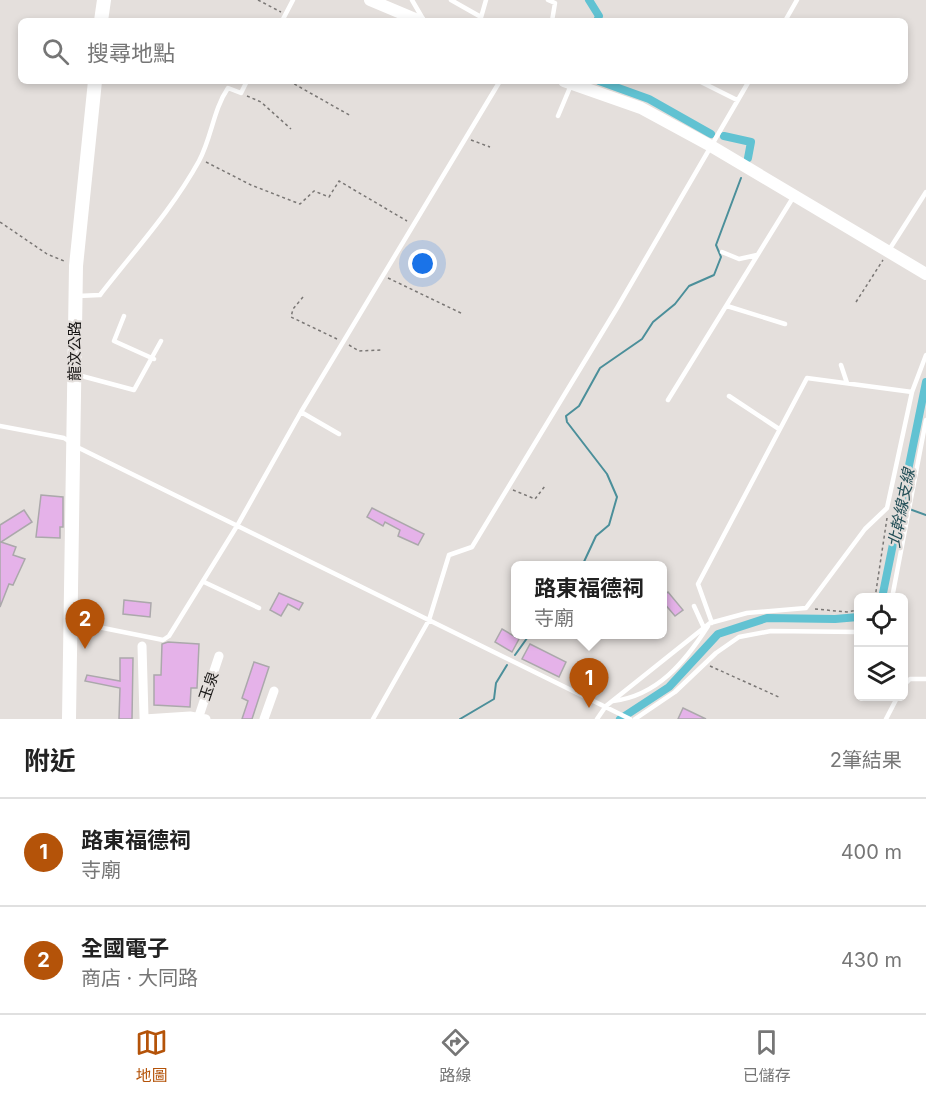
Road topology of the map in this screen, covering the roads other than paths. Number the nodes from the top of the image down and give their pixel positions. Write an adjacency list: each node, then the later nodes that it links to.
1 (104, 0): 9 (main road)
2 (294, 0): 10 (lane)
3 (370, 0): 11 (main road)
4 (412, 0): 12 (lane)
5 (451, 0): 13 (lane)
6 (486, 0): 14 (lane)
7 (548, 0): 15 (lane)
8 (797, 0): 16 (lane)
9 (101, 18)
10 (284, 18)
11 (415, 18)
12 (421, 18)
13 (478, 18)
14 (480, 18)
15 (552, 18)
16 (786, 18)
17 (95, 84): 33 (main road, 龍汶公路)
18 (246, 84): 33 (lane)
19 (498, 84): 46 (lane)
20 (567, 84): 25 (lane)
21 (574, 84): 26 (main road)
22 (705, 84): 24 (lane)
23 (747, 84): 24 (lane)
24 (737, 100): 26 (lane)
25 (558, 116)
26 (711, 146): 28 (main road); 57 (lane)
27 (926, 192): 29 (lane)
28 (795, 195): 29 (main road); 31 (lane)
29 (889, 250): 32 (main road)
30 (722, 252): 31 (lane)
31 (757, 255): 34 (lane)
32 (926, 274)
33 (75, 297): 41 (main road, 龍汶公路)
34 (727, 306): 36 (lane); 45 (lane)
35 (124, 316): 39 (lane)
36 (785, 324)
37 (161, 341): 39 (lane)
38 (926, 355): 43 (lane)
39 (154, 359): 41 (lane)
40 (841, 365): 42 (lane)
41 (75, 374): 51 (main road, 龍汶公路)
42 (847, 383): 43 (lane); 49 (lane)
43 (912, 392): 59 (lane)
44 (729, 396): 49 (lane)
45 (668, 400)
46 (301, 412): 50 (lane); 52 (lane)
47 (926, 420): 54 (lane)
48 (0, 426): 51 (lane)
49 (779, 429): 59 (lane)
50 (339, 434)
51 (75, 446): 52 (lane); 58 (main road, 龍汶公路)
52 (237, 526): 53 (lane); 57 (lane)
53 (204, 582): 56 (lane); 58 (lane)
54 (893, 593)
55 (694, 606): 60 (lane)
56 (259, 608)
57 (429, 620): 69 (lane); 74 (lane)
58 (70, 622): 72 (main road, 龍汶公路)
59 (711, 623): 60 (lane); 67 (lane)
60 (704, 628): 67 (lane)
61 (854, 632): 76 (lane)
62 (142, 646): 70 (street)
63 (219, 656): 71 (street, 玉泉)
64 (926, 679): 65 (lane)
65 (908, 681)
66 (273, 691): 73 (street)
67 (613, 701): 69 (lane)
68 (895, 701): 77 (lane)
69 (606, 706): 75 (lane); 76 (lane)
70 (144, 718): 71 (street, 玉泉)
71 (202, 718)
72 (69, 719)
73 (264, 719)
74 (373, 719)
75 (597, 719)
76 (631, 719)
77 (886, 719)

